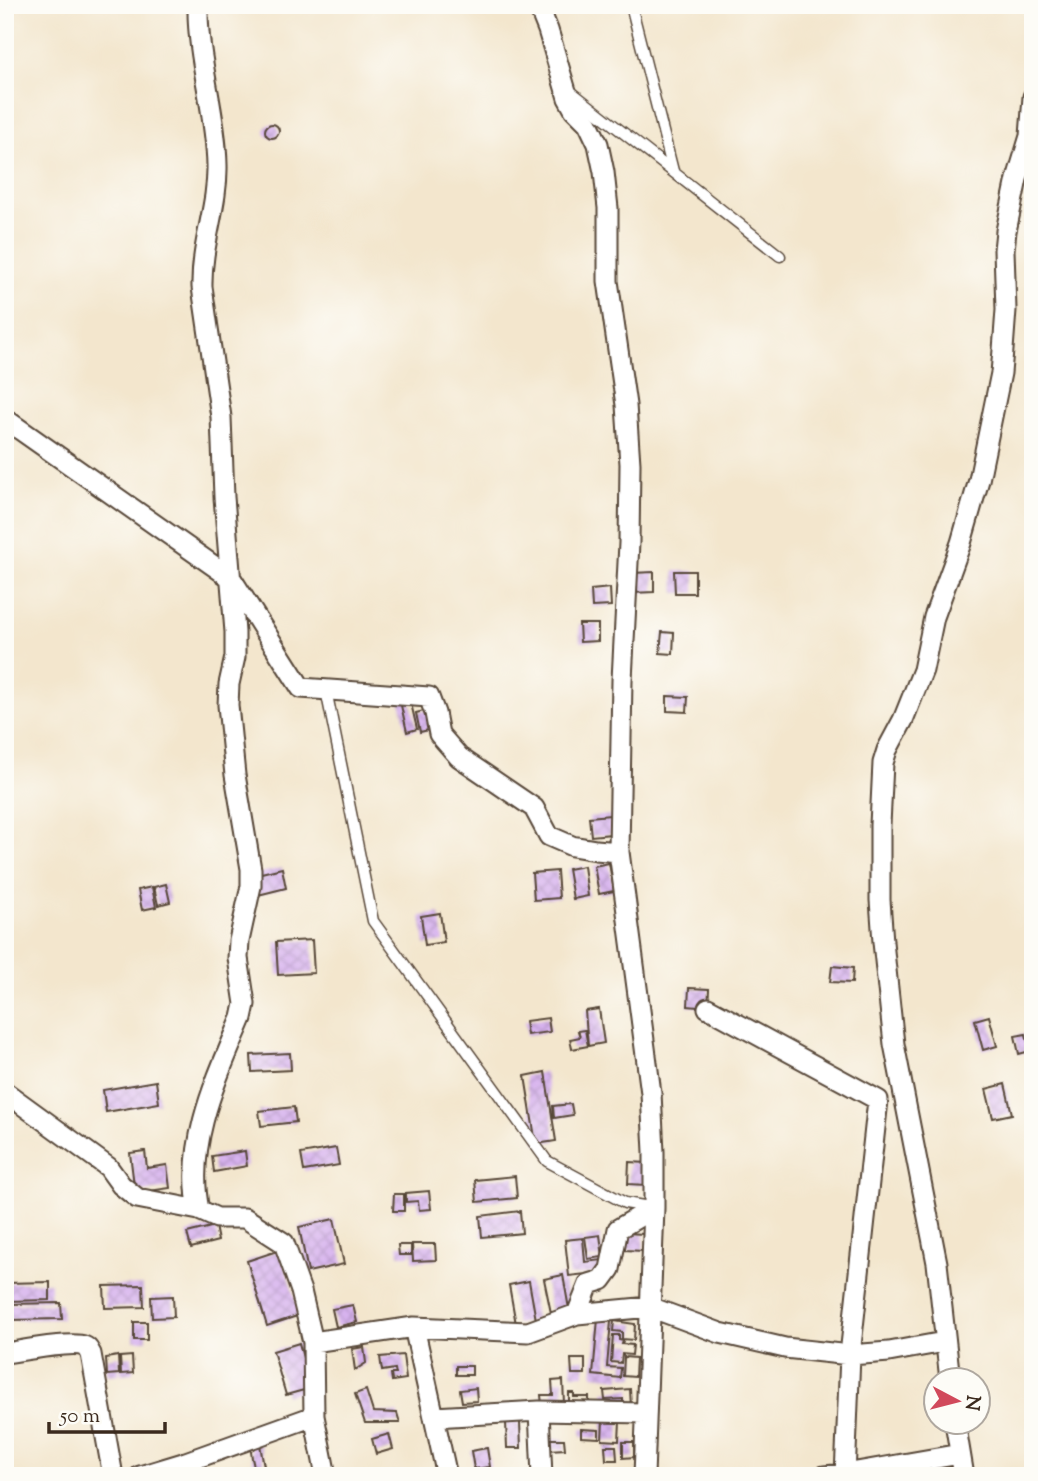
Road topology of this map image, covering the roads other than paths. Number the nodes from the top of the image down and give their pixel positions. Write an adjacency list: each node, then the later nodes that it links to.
1 (198, 5): 9 (street)
2 (538, 5): 4 (street)
3 (631, 5): 6 (lane)
4 (563, 85): 6 (lane); 11 (street)
5 (1033, 97): 20 (street)
6 (673, 172): 7 (lane)
7 (780, 256)
8 (5, 419): 9 (street)
9 (231, 578): 10 (street); 15 (street)
10 (326, 689): 11 (street); 14 (lane)
11 (619, 852): 14 (street)
12 (708, 1008): 22 (street)
13 (5, 1092): 15 (street)
14 (654, 1208): 16 (street); 17 (street)
15 (199, 1210): 19 (street)
16 (650, 1307): 17 (street); 22 (street); 25 (street)
17 (577, 1314): 18 (street)
18 (414, 1327): 19 (street); 27 (street)
19 (313, 1342): 26 (street)
20 (944, 1342): 22 (street); 23 (street)
21 (5, 1353): 31 (street)
22 (850, 1355): 30 (street)
23 (948, 1366)
24 (539, 1411): 25 (street); 27 (street); 35 (street)
25 (645, 1413): 36 (street)
26 (314, 1416): 32 (street); 33 (street)
27 (434, 1418): 34 (street)
28 (957, 1436): 29 (street)
29 (960, 1454): 30 (street); 38 (street)
30 (845, 1475): 37 (street)
31 (113, 1476)
32 (140, 1476)
33 (326, 1476)
34 (447, 1476)
35 (541, 1476)
36 (644, 1476)
37 (824, 1476)
38 (964, 1476)

